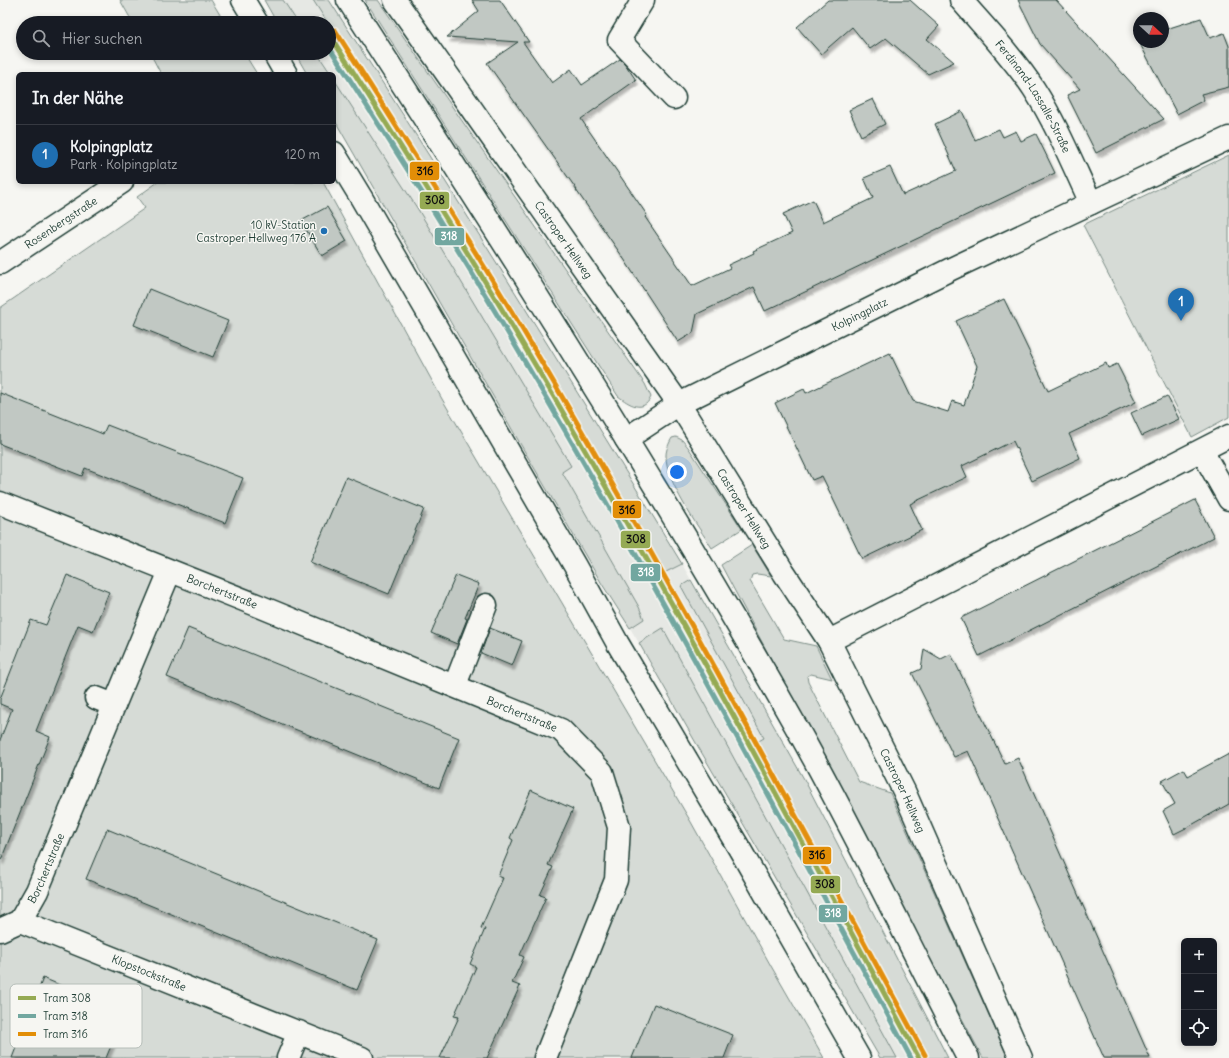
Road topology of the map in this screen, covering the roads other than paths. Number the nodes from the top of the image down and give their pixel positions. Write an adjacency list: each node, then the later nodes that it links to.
1 (243, 0): 6 (street)
2 (348, 0): 17 (street)
3 (395, 0): 15 (street, Castroper Hellweg)
4 (643, 0): 9 (street)
5 (961, 0): 13 (street, Ferdinand-Lassalle-Straße)
6 (253, 16)
7 (278, 60): 8 (street)
8 (285, 72)
9 (674, 98)
10 (1229, 138): 13 (street, Kolpingplatz)
11 (336, 156): 31 (street)
12 (119, 184): 14 (street, Rosenbergstraße)
13 (1091, 203): 15 (street, Kolpingplatz)
14 (0, 263)
15 (679, 404): 17 (street, Kolpingplatz); 23 (street, Castroper Hellweg)
16 (1229, 436): 18 (street)
17 (626, 439): 32 (street)
18 (1202, 451): 19 (street); 23 (street)
19 (1229, 499)
20 (0, 503): 21 (street, Borchertstraße)
21 (170, 571): 24 (street, Borchertstraße); 25 (street, Borchertstraße)
22 (486, 606): 24 (street)
23 (829, 641): 33 (street, Castroper Hellweg)
24 (455, 686): 30 (street, Borchertstraße)
25 (20, 922): 26 (street); 27 (street, Klopstockstraße)
26 (0, 930)
27 (299, 1032): 28 (street); 29 (street, Klopstockstraße)
28 (288, 1058)
29 (362, 1058)
30 (546, 1058)
31 (859, 1058)
32 (968, 1058)
33 (1021, 1058)

